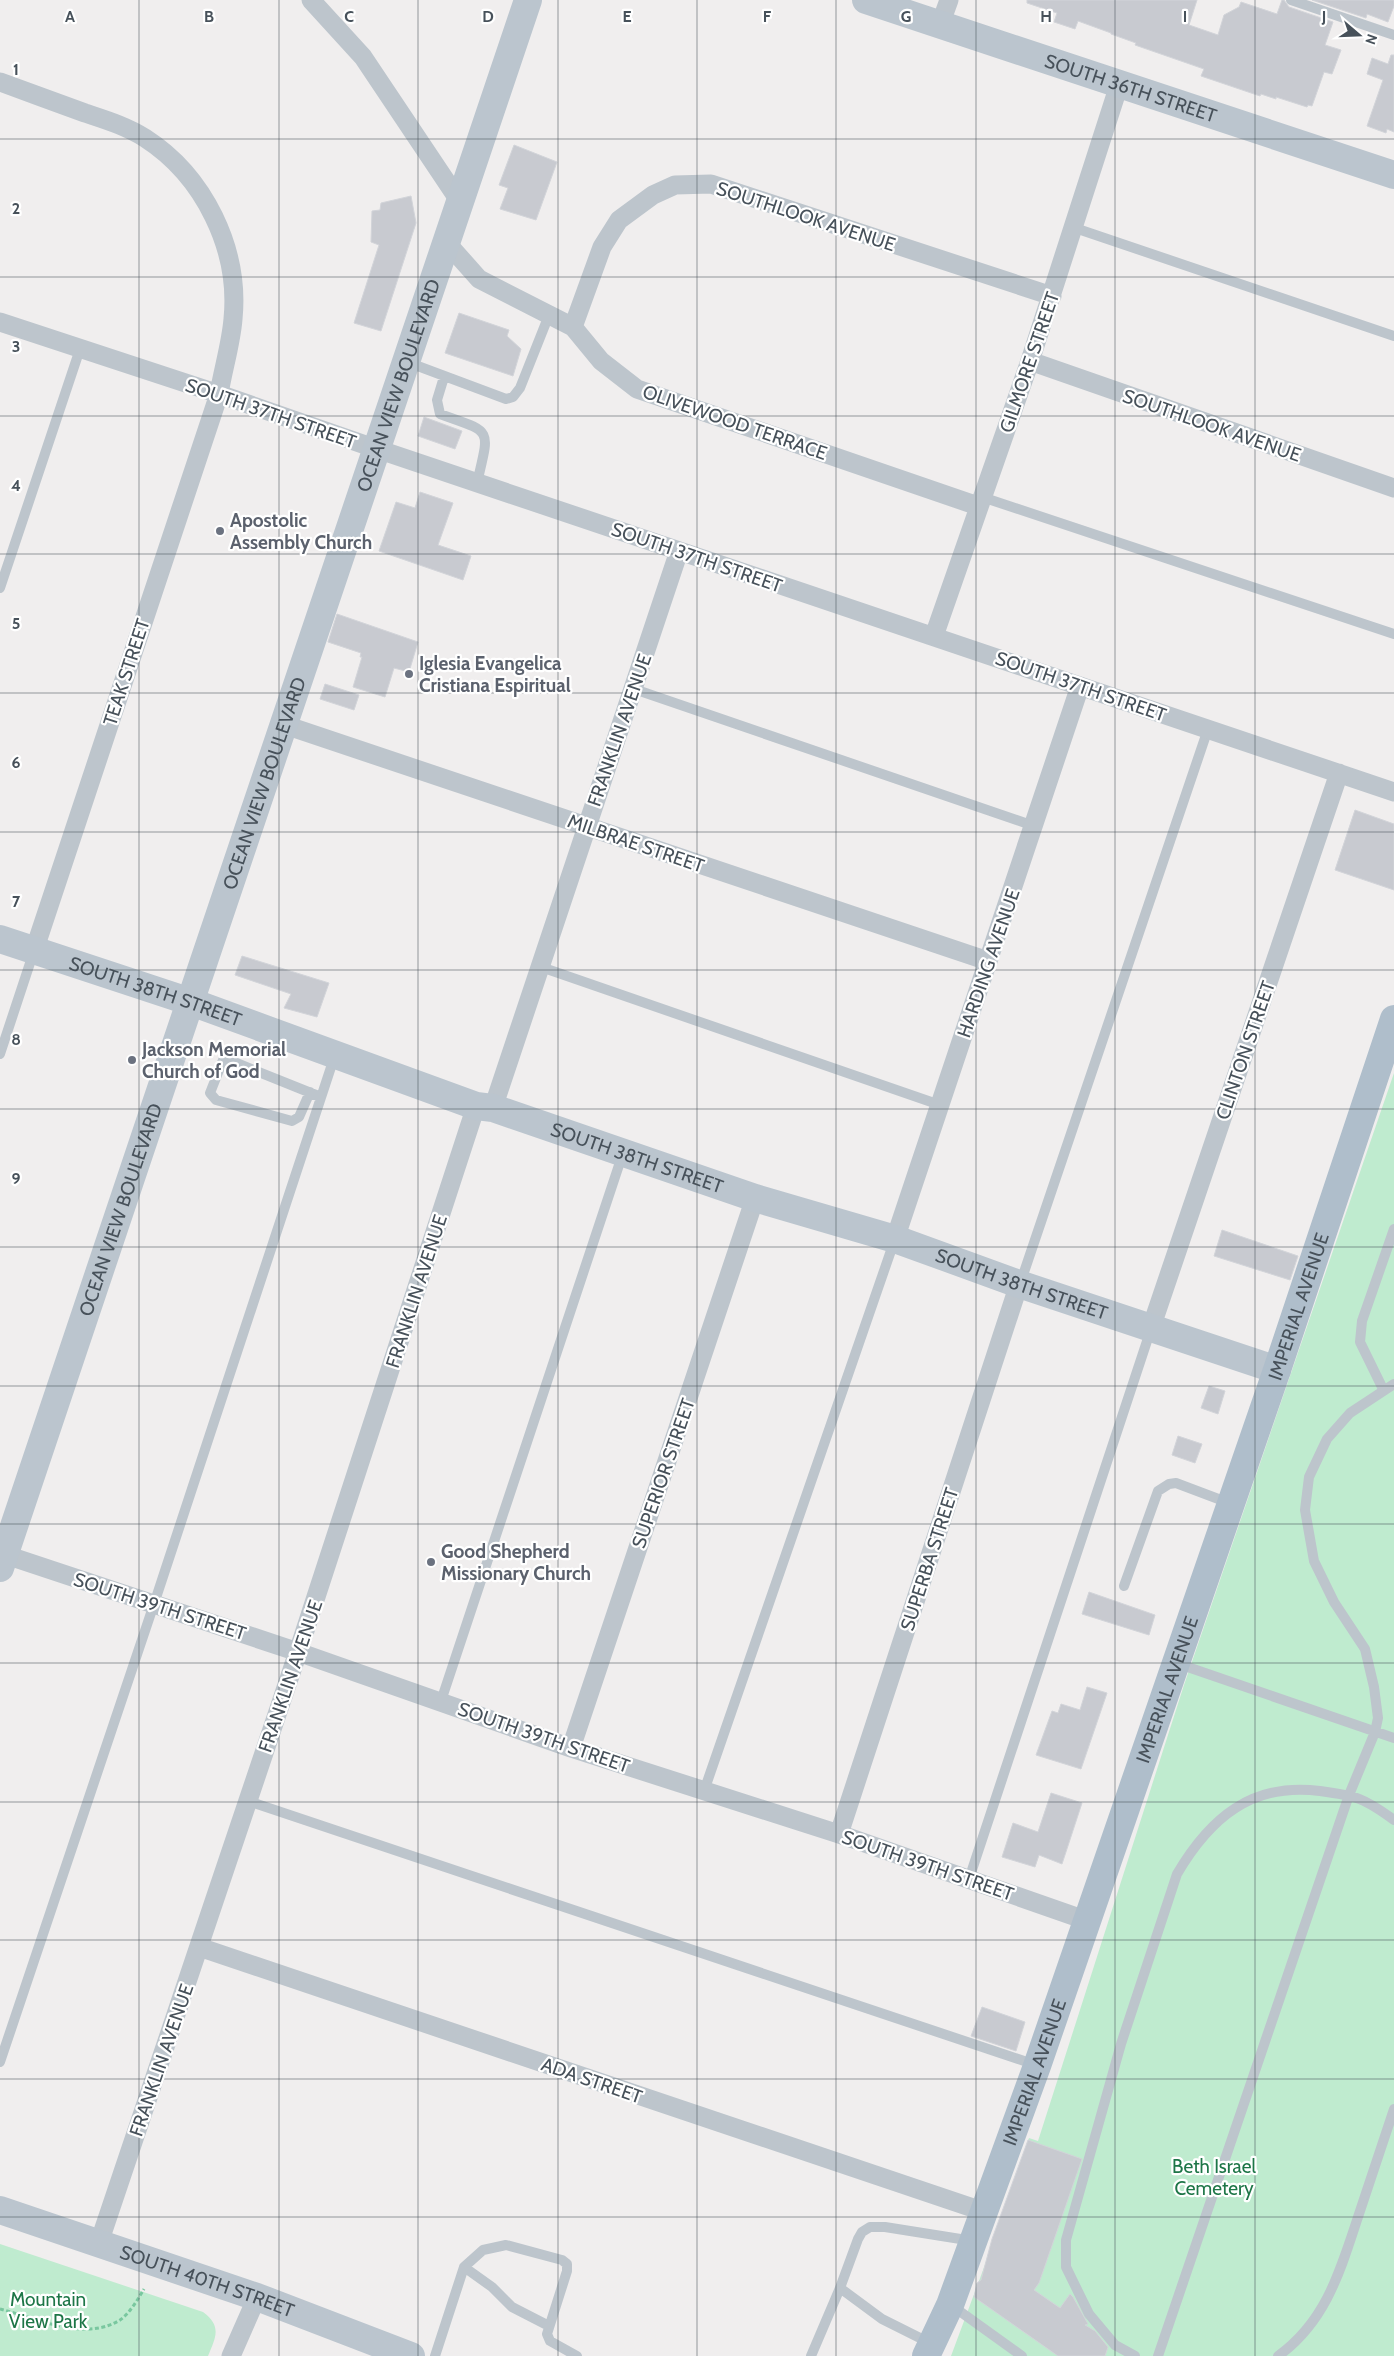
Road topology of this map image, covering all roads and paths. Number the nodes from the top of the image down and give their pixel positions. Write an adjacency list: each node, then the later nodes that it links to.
1 (311, 0): 10 (street)
2 (528, 0): 10 (main road, OCEAN VIEW BOULEVARD)
3 (866, 0): 5 (main road, SOUTH 36TH STREET)
4 (1291, 0): 6 (lane)
5 (945, 12): 8 (main road, SOUTH 36TH STREET)
6 (1394, 35)
7 (0, 82): 22 (street, TEAK STREET)
8 (1119, 85): 9 (main road, SOUTH 36TH STREET); 11 (street, GILMORE STREET)
9 (1394, 175)
10 (460, 202): 12 (main road, OCEAN VIEW BOULEVARD)
11 (1072, 227): 13 (street, GILMORE STREET); 17 (lane)
12 (447, 243): 14 (street, OLIVEWOOD TERRACE); 20 (main road, OCEAN VIEW BOULEVARD)
13 (1052, 296): 16 (street, SOUTHLOOK AVENUE); 19 (street, GILMORE STREET)
14 (549, 315): 16 (street, OLIVEWOOD TERRACE); 21 (lane)
15 (0, 322): 18 (street, SOUTH 37TH STREET)
16 (573, 327): 26 (street, OLIVEWOOD TERRACE)
17 (1394, 336)
18 (80, 350): 22 (street, SOUTH 37TH STREET); 28 (lane)
19 (1030, 361): 25 (street, SOUTHLOOK AVENUE); 26 (street, GILMORE STREET)
20 (407, 362): 21 (lane); 23 (main road, OCEAN VIEW BOULEVARD)
21 (444, 377): 24 (lane)
22 (219, 394): 23 (street, SOUTH 37TH STREET); 40 (street, TEAK STREET)
23 (377, 450): 24 (street, SOUTH 37TH STREET); 33 (main road, OCEAN VIEW BOULEVARD)
24 (477, 483): 27 (street, SOUTH 37TH STREET)
25 (1394, 488)
26 (980, 501): 29 (lane); 30 (street, GILMORE STREET)
27 (679, 551): 30 (street, SOUTH 37TH STREET); 32 (street, FRANKLIN AVENUE)
28 (0, 588)
29 (1394, 634)
30 (934, 636): 31 (street, SOUTH 37TH STREET)
31 (1080, 686): 34 (street, SOUTH 37TH STREET); 38 (street, HARDING AVENUE)
32 (634, 689): 37 (street, FRANKLIN AVENUE); 38 (lane)
33 (285, 725): 37 (street, MILBRAE STREET); 43 (main road, OCEAN VIEW BOULEVARD)
34 (1208, 729): 35 (street, SOUTH 37TH STREET); 55 (lane)
35 (1339, 773): 36 (street, SOUTH 37TH STREET); 56 (street, CLINTON STREET)
36 (1394, 792)
37 (587, 826): 41 (street, MILBRAE STREET); 42 (street, FRANKLIN AVENUE)
38 (1034, 826): 41 (street, HARDING AVENUE)
39 (0, 939): 40 (main road, SOUTH 38TH STREET)
40 (34, 950): 43 (main road, SOUTH 38TH STREET); 45 (lane)
41 (988, 961): 49 (street, HARDING AVENUE)
42 (541, 967): 49 (lane); 50 (street, FRANKLIN AVENUE)
43 (191, 1002): 46 (main road, SOUTH 38TH STREET); 61 (main road, OCEAN VIEW BOULEVARD)
44 (1394, 1020): 57 (main road, IMPERIAL AVENUE)
45 (0, 1054)
46 (335, 1055): 48 (lane); 50 (main road, SOUTH 38TH STREET)
47 (310, 1092): 47 (lane); 48 (lane)
48 (321, 1097): 63 (lane)
49 (940, 1105): 54 (street, HARDING AVENUE)
50 (484, 1107): 51 (main road, SOUTH 38TH STREET); 64 (street, FRANKLIN AVENUE)
51 (623, 1152): 52 (main road, SOUTH 38TH STREET); 66 (lane)
52 (755, 1198): 54 (main road, SOUTH 38TH STREET); 69 (street, SUPERIOR STREET)
53 (1394, 1229): 59 (lane)
54 (895, 1240): 55 (main road, SOUTH 38TH STREET); 70 (lane)
55 (1020, 1284): 56 (main road, SOUTH 38TH STREET); 74 (street, SUPERBA STREET)
56 (1151, 1328): 57 (main road, SOUTH 38TH STREET); 75 (lane)
57 (1277, 1370): 60 (main road, IMPERIAL AVENUE)
58 (1394, 1384): 59 (lane)
59 (1383, 1389): 67 (lane)
60 (1230, 1504): 62 (lane); 65 (main road, IMPERIAL AVENUE)
61 (2, 1558): 63 (street, SOUTH 39TH STREET)
62 (1124, 1586)
63 (154, 1604): 64 (street, SOUTH 39TH STREET); 78 (lane)
64 (298, 1652): 66 (street, SOUTH 39TH STREET); 72 (street, FRANKLIN AVENUE)
65 (1176, 1662): 67 (lane); 76 (main road, IMPERIAL AVENUE)
66 (441, 1701): 69 (street, SOUTH 39TH STREET)
67 (1375, 1732): 68 (lane); 71 (lane)
68 (1394, 1738)
69 (571, 1748): 70 (street, SOUTH 39TH STREET)
70 (704, 1791): 74 (street, SOUTH 39TH STREET)
71 (1349, 1795): 73 (lane); 99 (lane); 100 (lane)
72 (248, 1801): 77 (street, FRANKLIN AVENUE); 79 (lane)
73 (1394, 1820)
74 (839, 1834): 75 (street, SOUTH 39TH STREET)
75 (969, 1879): 76 (street, SOUTH 39TH STREET)
76 (1088, 1921): 79 (main road, IMPERIAL AVENUE)
77 (200, 1947): 82 (street, ADA STREET); 84 (street, FRANKLIN AVENUE)
78 (0, 2062)
79 (1037, 2066): 82 (main road, IMPERIAL AVENUE)
80 (1394, 2109): 101 (lane)
81 (0, 2210): 84 (main road, SOUTH 40TH STREET)
82 (985, 2212): 83 (main road, IMPERIAL AVENUE)
83 (974, 2241): 86 (lane); 89 (main road, IMPERIAL AVENUE)
84 (99, 2244): 88 (main road, SOUTH 40TH STREET)
85 (464, 2267): 91 (lane); 91 (lane); 95 (lane)
86 (840, 2288): 92 (lane); 97 (lane)
87 (144, 2289): 90 (path)
88 (257, 2296): 93 (street); 94 (main road, SOUTH 40TH STREET)
89 (950, 2304): 92 (main road, IMPERIAL AVENUE); 98 (lane)
90 (0, 2309)
91 (549, 2326): 96 (lane)
92 (929, 2350)
93 (231, 2356)
94 (412, 2356)
95 (435, 2356)
96 (577, 2356)
97 (811, 2356)
98 (1022, 2356)
99 (1135, 2356)
100 (1158, 2356)
101 (1278, 2356)

